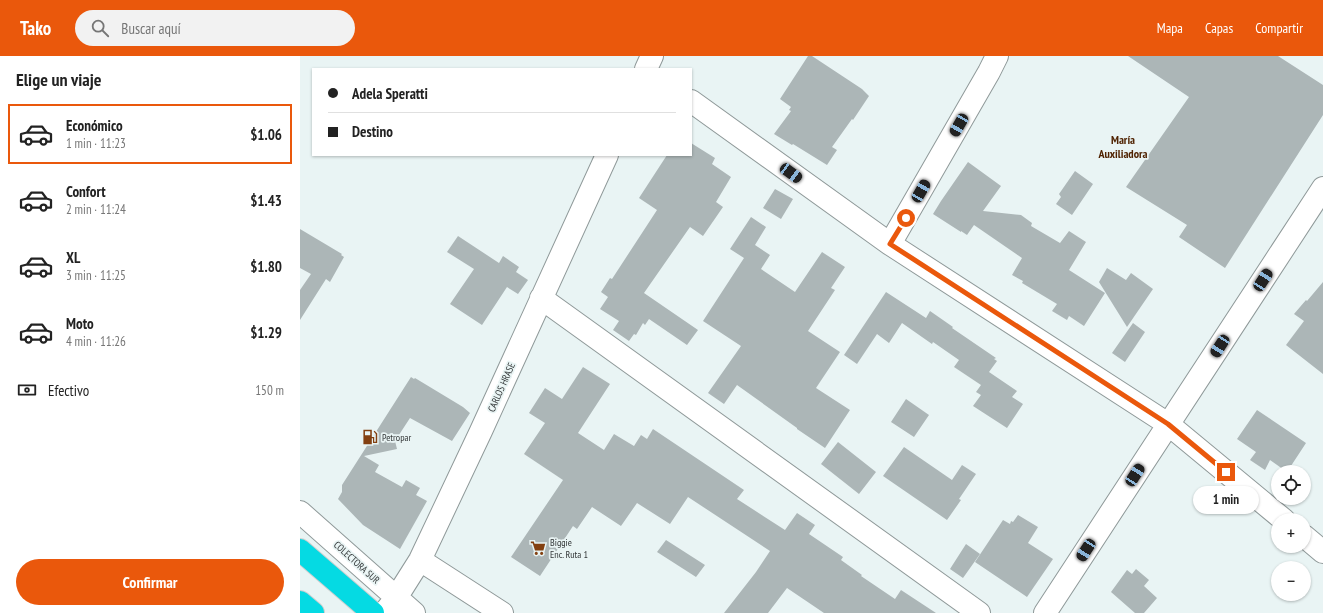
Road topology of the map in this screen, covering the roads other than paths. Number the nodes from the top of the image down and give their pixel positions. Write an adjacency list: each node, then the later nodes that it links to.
1 (652, 56): 3 (street)
2 (997, 56): 7 (street)
3 (646, 68)
4 (692, 102): 7 (street)
5 (607, 156): 8 (street, CARLOS HRASE)
6 (1323, 188): 9 (street)
7 (890, 244): 9 (street)
8 (541, 298): 15 (street, CARLOS HRASE); 22 (street)
9 (1168, 424): 11 (street); 23 (street)
10 (300, 512): 17 (street, COLECTORA SUR)
11 (1276, 513)
12 (1311, 542): 14 (street)
13 (300, 550): 19 (highway)
14 (1323, 552)
15 (420, 560): 17 (street, CARLOS HRASE); 21 (street)
16 (300, 602): 18 (highway)
17 (390, 605): 20 (street, COLECTORA SUR)
18 (313, 613)
19 (374, 613)
20 (414, 613)
21 (502, 613)
22 (979, 613)
23 (1045, 613)

